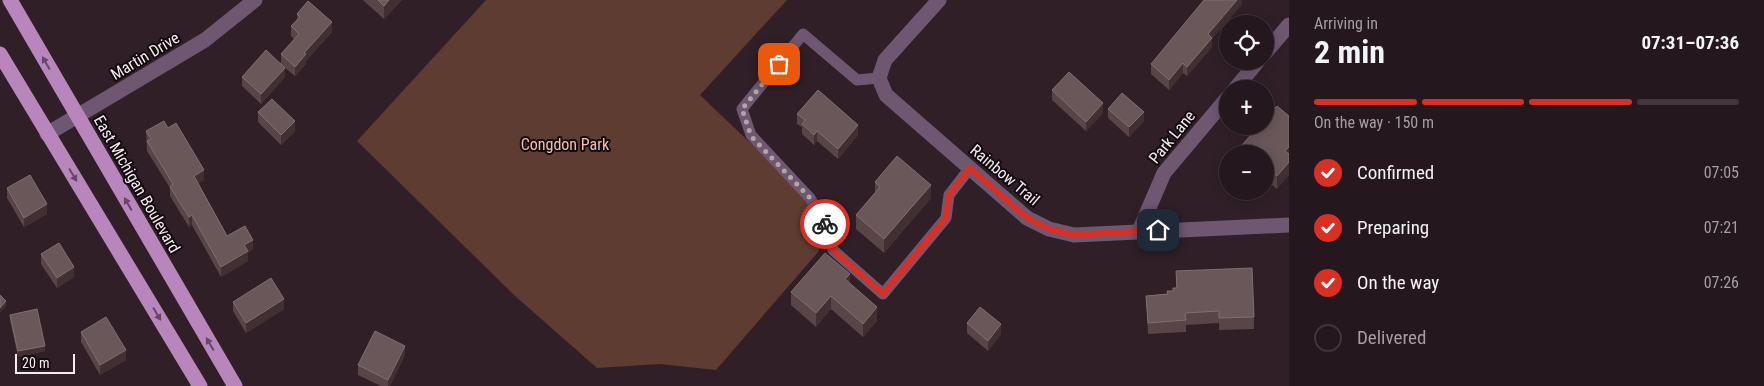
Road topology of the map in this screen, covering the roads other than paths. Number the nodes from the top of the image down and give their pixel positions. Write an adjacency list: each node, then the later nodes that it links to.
1 (10, 0): 11 (main road, East Michigan Boulevard, one-way to 1)
2 (255, 0): 11 (street, Martin Drive)
3 (939, 0): 8 (street)
4 (1289, 25): 5 (street)
5 (1274, 42)
6 (0, 54): 12 (main road)
7 (1251, 70): 9 (street)
8 (879, 78): 13 (street, Rainbow Trail); 13 (lane)
9 (1242, 80)
10 (1219, 108): 15 (street, Park Lane)
11 (78, 117): 12 (street, Martin Drive); 17 (main road, East Michigan Boulevard, one-way to 11)
12 (47, 134): 16 (main road, one-way to 16)
13 (970, 168): 15 (street, Rainbow Trail)
14 (1289, 225): 15 (street, Rainbow Trail)
15 (1139, 231)
16 (200, 386)
17 (235, 386)

